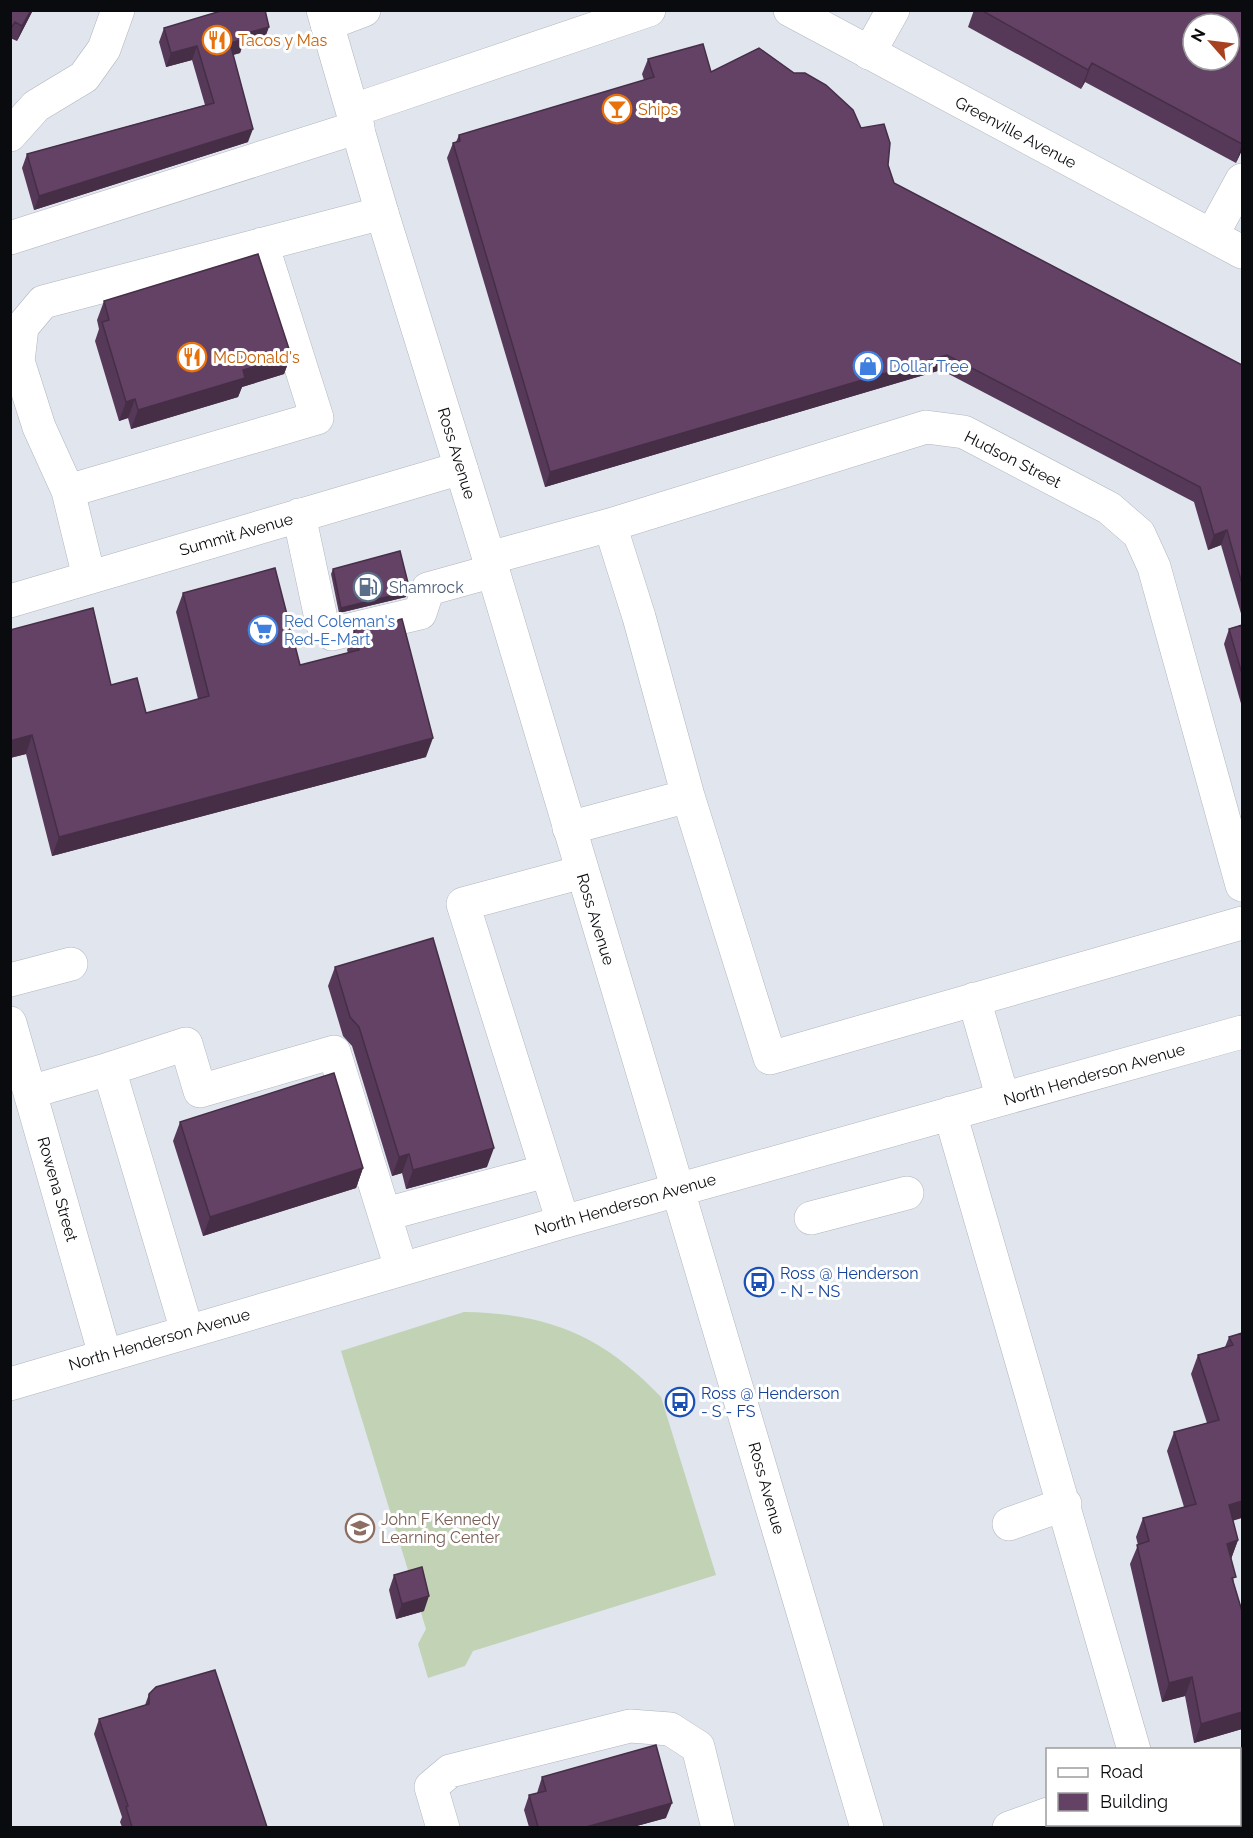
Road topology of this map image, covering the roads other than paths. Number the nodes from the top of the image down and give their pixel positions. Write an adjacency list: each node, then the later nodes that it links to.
1 (118, 10): 9 (main road)
2 (363, 10): 6 (main road)
3 (649, 10): 8 (main road)
4 (790, 10): 7 (main road, Greenville Avenue)
5 (892, 10): 7 (main road)
6 (325, 17): 8 (main road, Ross Avenue)
7 (869, 53): 12 (main road, Greenville Avenue)
8 (356, 119): 11 (main road, Ross Avenue); 13 (main road)
9 (10, 135)
10 (1242, 180): 12 (main road)
11 (382, 213): 14 (main road); 16 (main road, Ross Avenue)
12 (1212, 236): 15 (main road, Greenville Avenue)
13 (10, 238)
14 (262, 244): 17 (main road); 17 (main road)
15 (1242, 252)
16 (461, 468): 18 (main road, Summit Avenue); 20 (main road, Ross Avenue)
17 (68, 491): 21 (main road)
18 (299, 515): 20 (main road, Hudson Street); 21 (main road, Summit Avenue)
19 (610, 525): 20 (main road, Hudson Street); 23 (main road); 26 (main road, Hudson Street)
20 (491, 565): 24 (main road, Ross Avenue)
21 (89, 577): 22 (main road, Summit Avenue)
22 (10, 601)
23 (688, 796): 24 (main road); 30 (main road)
24 (569, 828): 25 (main road, Ross Avenue)
25 (582, 872): 37 (main road); 38 (main road, Ross Avenue)
26 (1242, 885)
27 (1242, 923): 30 (main road)
28 (71, 964): 29 (main road)
29 (10, 980)
30 (974, 999): 35 (main road)
31 (10, 1023): 34 (main road, Rowena Street)
32 (1242, 1032): 35 (main road, North Henderson Avenue)
33 (109, 1069): 34 (main road); 40 (main road); 44 (main road)
34 (30, 1092): 45 (main road, Rowena Street)
35 (1003, 1099): 36 (main road, North Henderson Avenue)
36 (950, 1113): 38 (main road, North Henderson Avenue); 47 (main road)
37 (546, 1171): 40 (main road); 42 (main road)
38 (677, 1191): 42 (main road, North Henderson Avenue); 53 (main road, Ross Avenue)
39 (907, 1193): 41 (main road)
40 (386, 1214): 43 (main road)
41 (811, 1218)
42 (563, 1222): 43 (main road, North Henderson Avenue)
43 (401, 1268): 44 (main road, North Henderson Avenue)
44 (187, 1331): 45 (main road, North Henderson Avenue)
45 (105, 1355): 46 (main road, North Henderson Avenue)
46 (10, 1384)
47 (1065, 1504): 48 (main road); 49 (main road)
48 (1009, 1524)
49 (1134, 1748)
50 (1046, 1814): 54 (main road)
51 (716, 1816): 52 (main road)
52 (443, 1827)
53 (867, 1827)
54 (1009, 1827)

